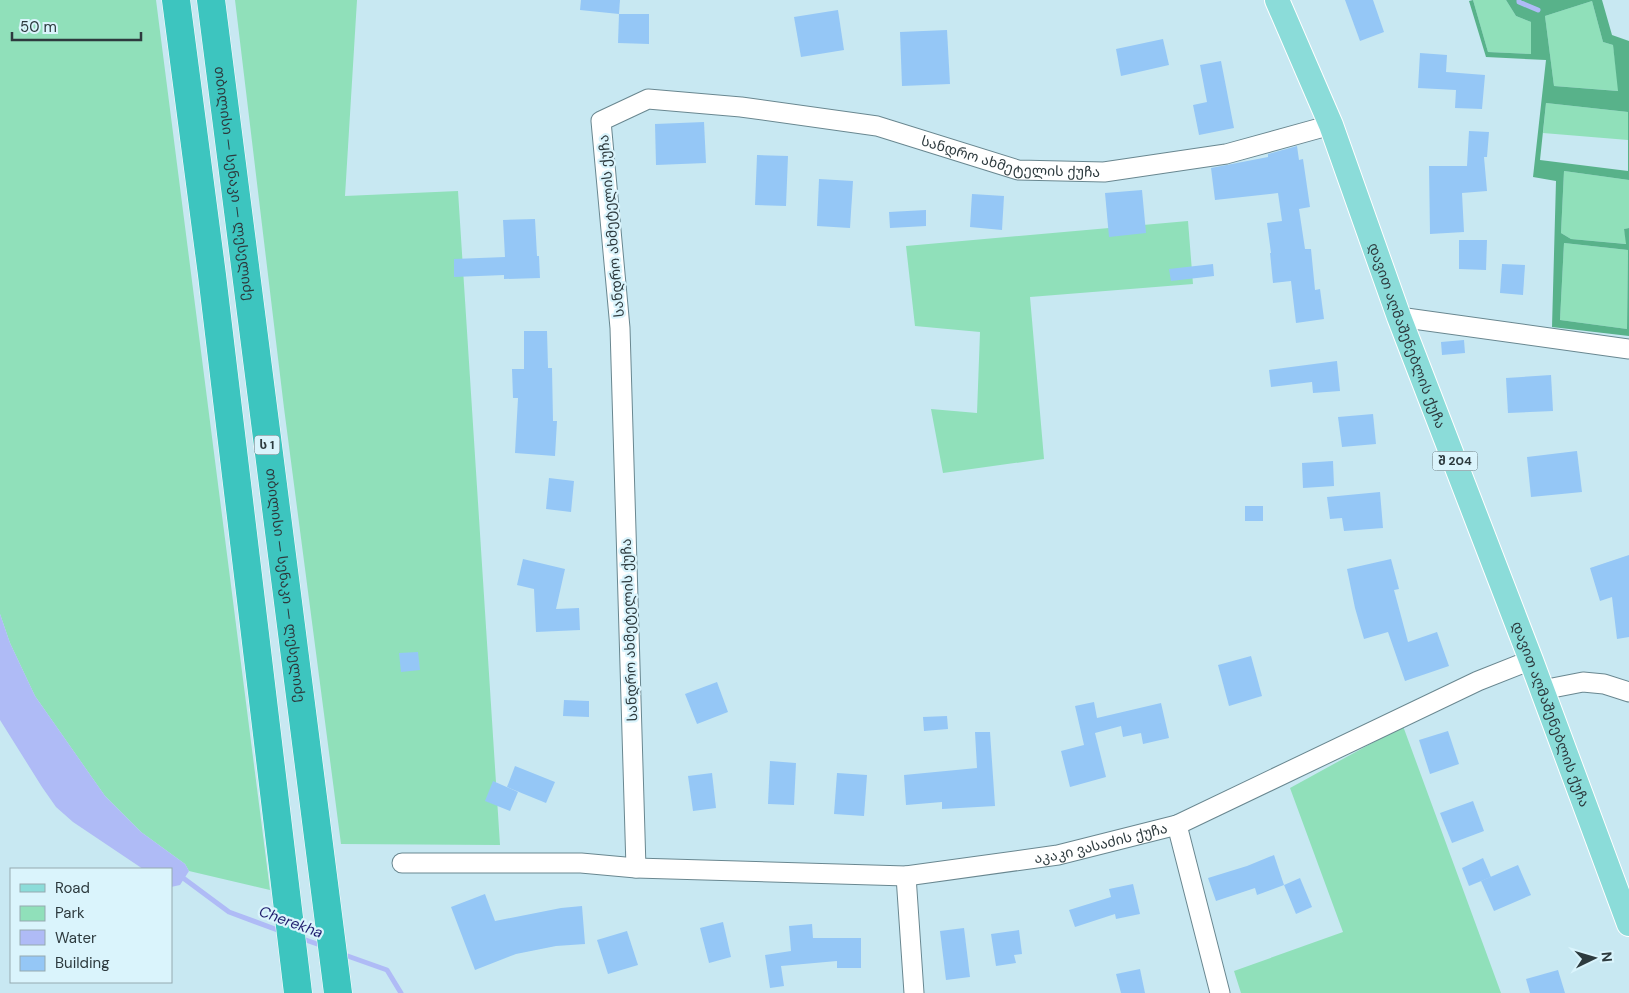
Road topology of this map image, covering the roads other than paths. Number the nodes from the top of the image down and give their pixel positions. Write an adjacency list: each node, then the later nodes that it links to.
1 (176, 0): 16 (highway)
2 (211, 0): 15 (highway, თბილისი — სენაკი — ლესელიძე / ს 1)
3 (1277, 0): 4 (main road, დავით აღმაშენებლის ქუჩა / შ 204)
4 (1331, 125): 5 (main road, დავით აღმაშენებლის ქუჩა / შ 204); 12 (street, სანდრო ახმეტელის ქუჩა)
5 (1399, 316): 6 (street); 7 (main road, დავით აღმაშენებლის ქუჩა / შ 204)
6 (1629, 349)
7 (1531, 660): 8 (main road, დავით აღმაშენებლის ქუჩა / შ 204); 10 (street, აკაკი ვასაძის ქუჩა)
8 (1542, 690): 9 (street); 14 (main road, დავით აღმაშენებლის ქუჩა / შ 204)
9 (1629, 692)
10 (1178, 825): 13 (street, აკაკი ვასაძის ქუჩა); 18 (street)
11 (402, 863): 12 (street, აკაკი ვასაძის ქუჩა)
12 (636, 868): 13 (street, აკაკი ვასაძის ქუჩა)
13 (906, 876): 17 (street)
14 (1629, 924)
15 (337, 989)
16 (298, 991)
17 (914, 993)
18 (1220, 993)

